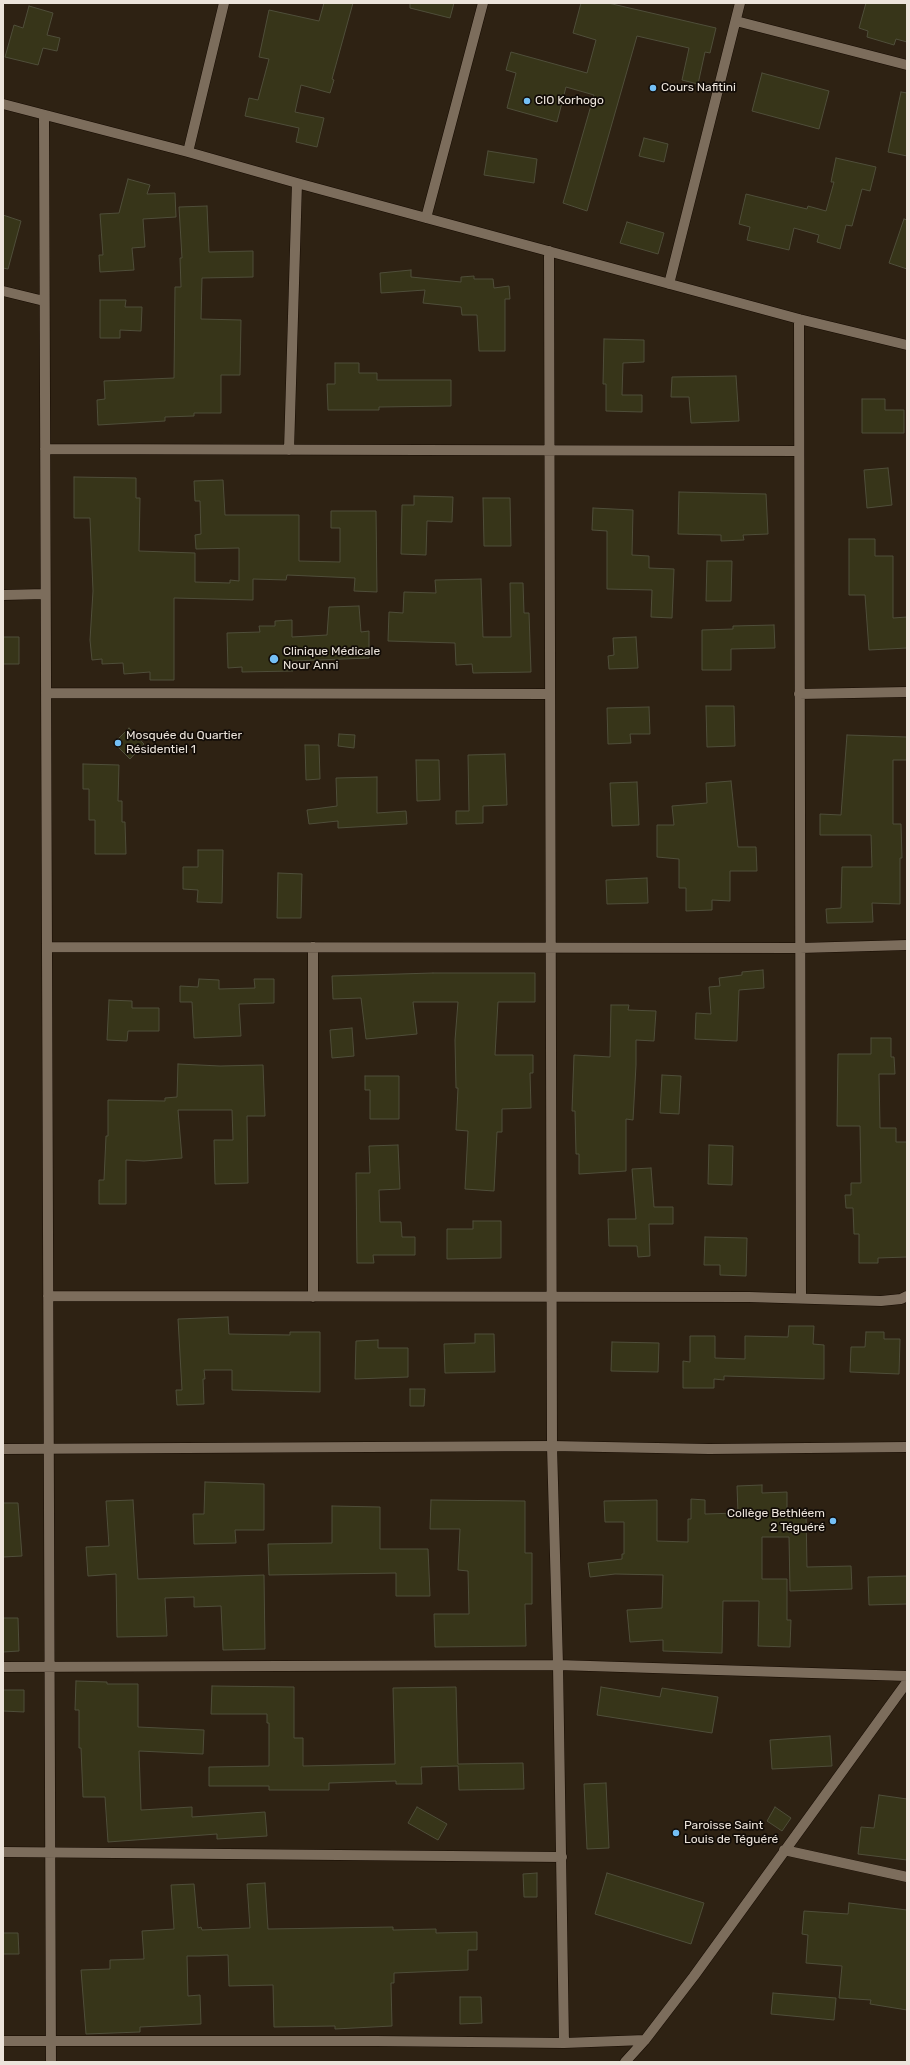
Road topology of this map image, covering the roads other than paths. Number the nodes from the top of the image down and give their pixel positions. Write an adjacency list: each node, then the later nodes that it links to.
1 (224, 3): 8 (street)
2 (483, 3): 10 (street)
3 (740, 3): 4 (street)
4 (736, 21): 5 (street); 12 (street)
5 (907, 66)
6 (3, 104): 7 (street)
7 (44, 115): 8 (street); 14 (street)
8 (188, 152): 9 (street)
9 (297, 184): 10 (street); 18 (street)
10 (426, 218): 11 (street)
11 (549, 251): 12 (street); 19 (street)
12 (669, 284): 15 (street)
13 (3, 291): 14 (street)
14 (44, 301): 17 (street)
15 (799, 319): 16 (street); 20 (street)
16 (907, 345)
17 (45, 449): 18 (street); 21 (street)
18 (290, 450): 19 (street)
19 (548, 450): 20 (street); 25 (street)
20 (798, 451): 26 (street)
21 (45, 594): 22 (street); 24 (street)
22 (3, 595)
23 (907, 692): 26 (street)
24 (46, 693): 25 (street); 28 (street)
25 (549, 694): 30 (street)
26 (799, 694): 31 (street)
27 (907, 945): 31 (street)
28 (47, 947): 29 (street); 32 (street)
29 (313, 947): 30 (street); 34 (street)
30 (550, 948): 31 (street); 35 (street)
31 (800, 948): 36 (street)
32 (48, 1296): 34 (street); 39 (street)
33 (907, 1296): 36 (street)
34 (313, 1297): 35 (street)
35 (551, 1297): 36 (street); 37 (street)
36 (801, 1298)
37 (552, 1446): 38 (street); 39 (street); 41 (street)
38 (907, 1447)
39 (50, 1448): 40 (street); 42 (street)
40 (3, 1450)
41 (558, 1665): 42 (street); 44 (street); 49 (street)
42 (49, 1666): 43 (street); 48 (street)
43 (3, 1667)
44 (907, 1676)
45 (907, 1682): 46 (street)
46 (784, 1850): 50 (street); 52 (street)
47 (3, 1852): 48 (street)
48 (50, 1852): 49 (street); 51 (street)
49 (562, 1858): 54 (street)
50 (907, 1877)
51 (51, 2040): 53 (street); 54 (street); 55 (street)
52 (645, 2040): 54 (street); 56 (street)
53 (3, 2041)
54 (564, 2043)
55 (51, 2062)
56 (625, 2062)

